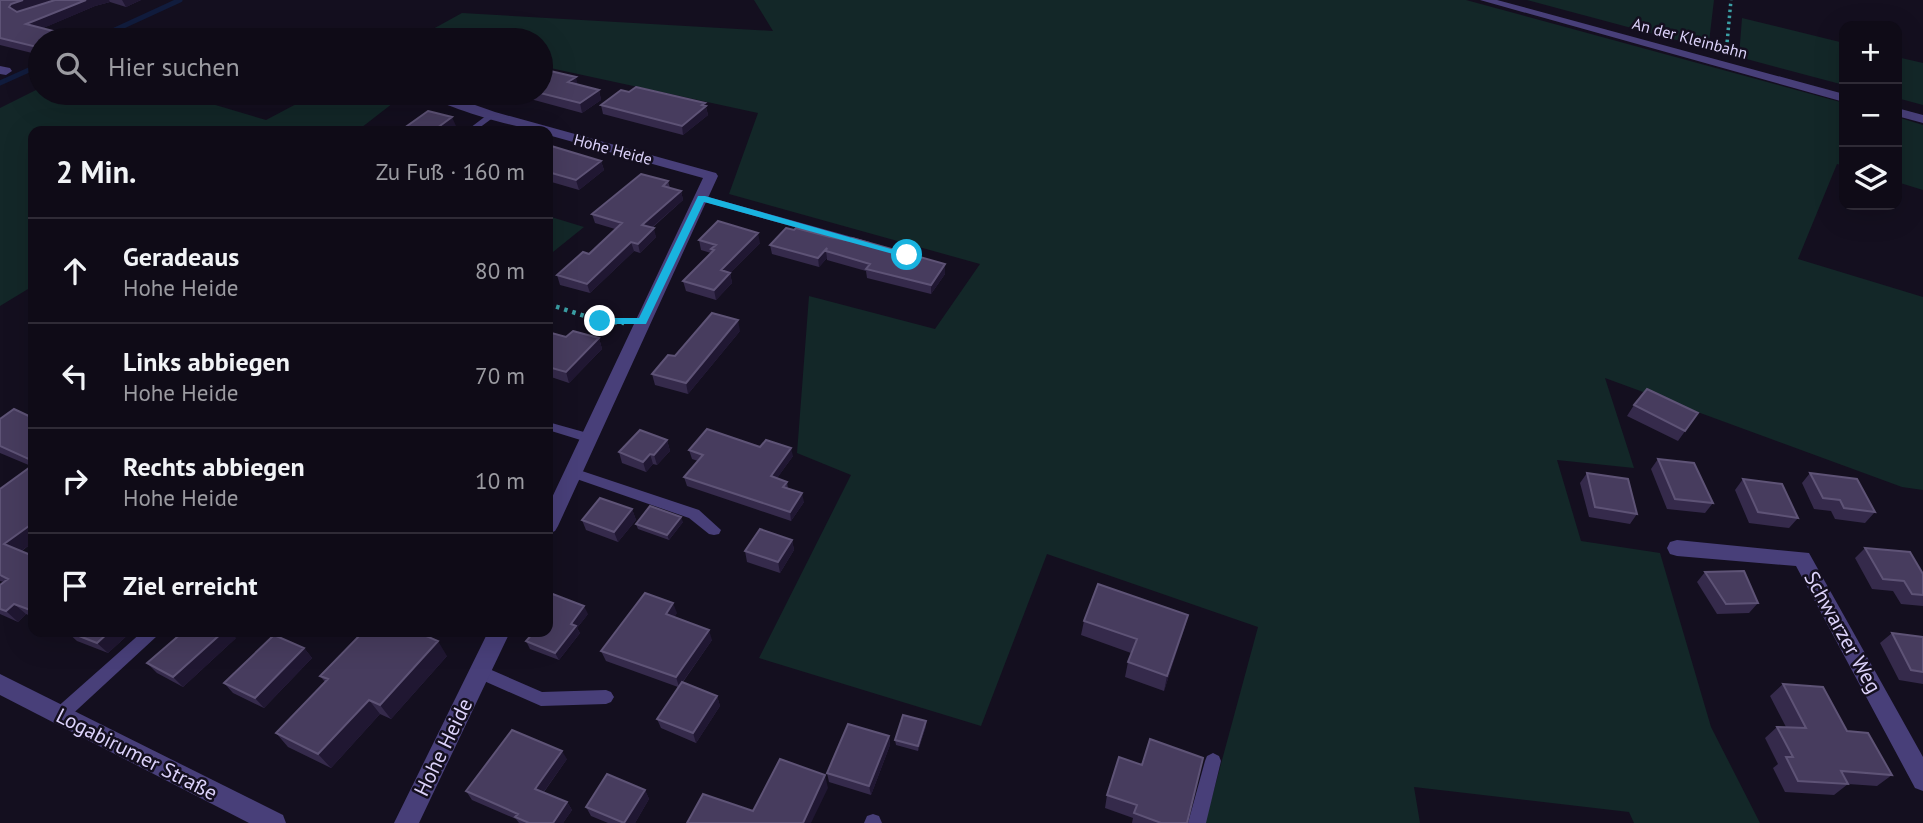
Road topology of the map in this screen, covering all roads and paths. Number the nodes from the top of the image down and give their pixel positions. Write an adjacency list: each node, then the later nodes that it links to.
1 (1485, 0): 3 (street, An der Kleinbahn)
2 (1731, 0): 3 (path)
3 (1725, 65): 4 (street, An der Kleinbahn)
4 (1839, 97)
5 (462, 105): 7 (street, Hohe Heide)
6 (1902, 113): 8 (street)
7 (491, 116): 9 (lane); 10 (street, Hohe Heide)
8 (1923, 119)
9 (477, 126)
10 (528, 126)
11 (553, 133): 12 (street, Hohe Heide)
12 (701, 198): 13 (lane); 15 (street, Hohe Heide)
13 (881, 248)
14 (553, 306): 15 (path)
15 (642, 322): 17 (street, Hohe Heide)
16 (553, 427): 17 (lane)
17 (587, 437): 18 (street, Hohe Heide)
18 (573, 473): 19 (street, Hohe Heide); 20 (lane)
19 (553, 515)
20 (714, 530)
21 (1677, 548): 29 (street, Schwarzer Weg)
22 (147, 637): 27 (lane)
23 (497, 637): 24 (street, Hohe Heide)
24 (480, 672): 26 (lane); 31 (street, Hohe Heide)
25 (0, 684): 27 (street, Logabirumer Straße)
26 (606, 697)
27 (61, 715): 30 (street, Logabirumer Straße)
28 (1213, 761): 32 (lane)
29 (1923, 780)
30 (275, 823)
31 (406, 823)
32 (1197, 823)

